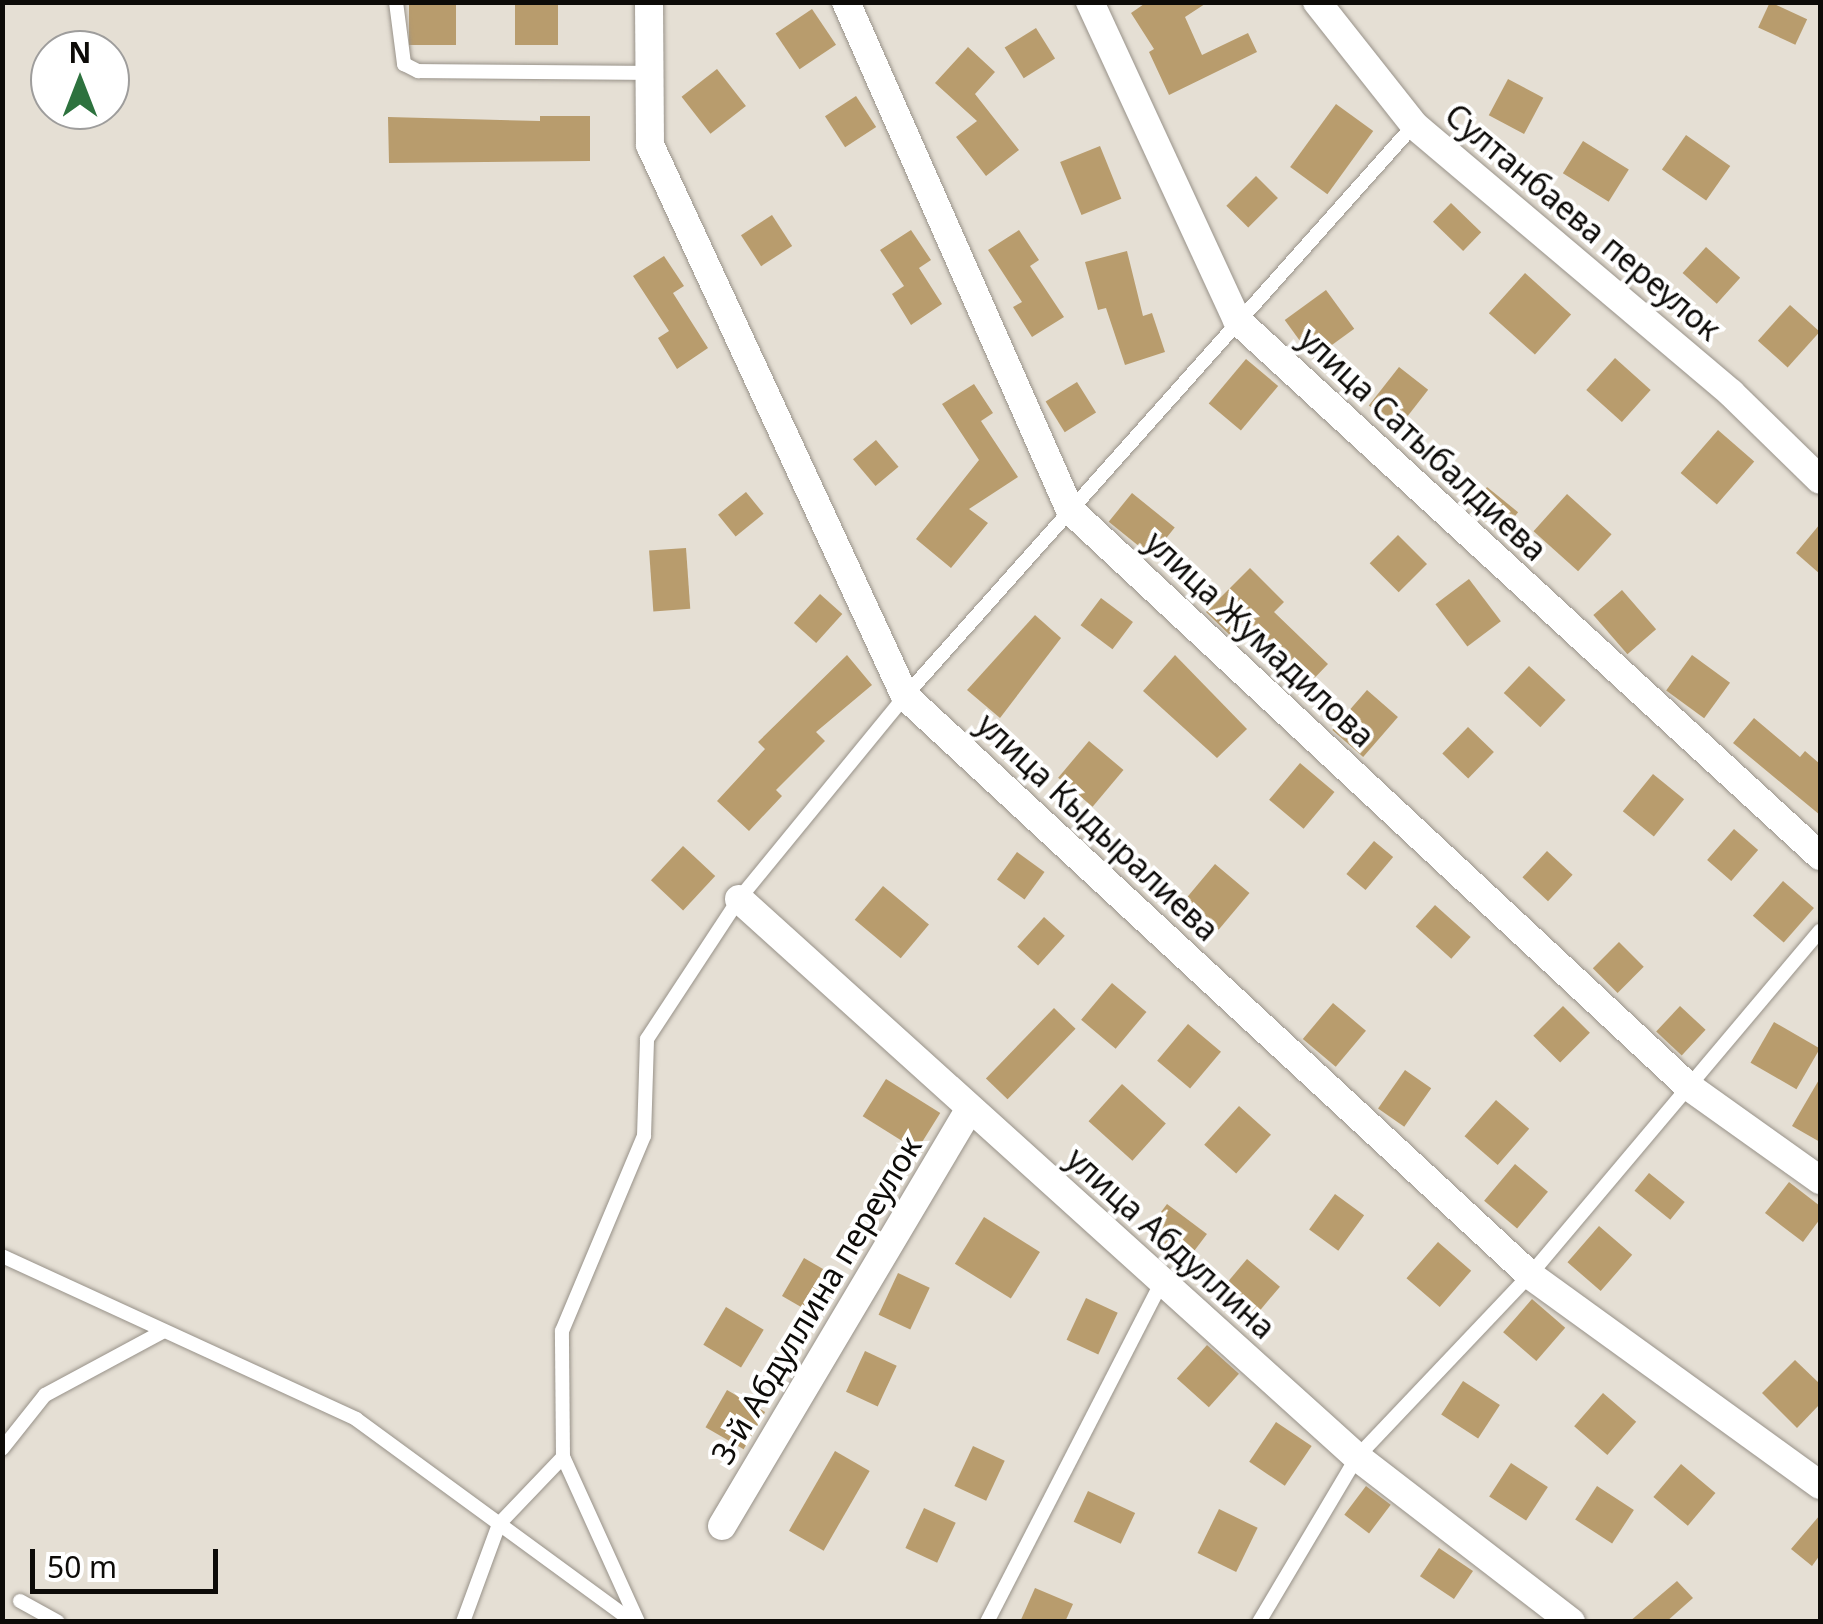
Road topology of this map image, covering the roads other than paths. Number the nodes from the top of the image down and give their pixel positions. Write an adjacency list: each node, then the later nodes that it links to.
1 (396, 2): 6 (lane)
2 (648, 2): 6 (street, улица Кыдыралиева)
3 (846, 2): 10 (street, улица Жумадилова)
4 (1090, 2): 8 (street, улица Сатыбалдиева)
5 (1318, 2): 7 (street, Султанбаева переулок)
6 (650, 74): 11 (street, улица Кыдыралиева)
7 (1414, 125): 8 (lane); 9 (street, Султанбаева переулок)
8 (1237, 320): 10 (lane); 12 (street, улица Сатыбалдиева)
9 (1820, 480)
10 (1070, 510): 11 (lane); 15 (street, улица Жумадилова)
11 (906, 696): 13 (lane); 19 (street, улица Кыдыралиева)
12 (1820, 856)
13 (740, 899): 16 (street, улица Абдуллина); 23 (lane)
14 (1820, 931): 15 (lane)
15 (1688, 1086): 17 (street, улица Жумадилова); 19 (lane)
16 (970, 1109): 20 (street, улица Абдуллина); 27 (street, 3-й Абдуллина переулок)
17 (1820, 1180)
18 (2, 1256): 21 (lane)
19 (1530, 1274): 24 (lane); 25 (street, улица Кыдыралиева)
20 (1162, 1282): 24 (street, улица Абдуллина); 32 (lane)
21 (164, 1331): 22 (lane); 26 (lane)
22 (2, 1449)
23 (564, 1457): 26 (lane); 31 (lane)
24 (1357, 1457): 33 (lane); 34 (street, улица Абдуллина)
25 (1820, 1485)
26 (499, 1524): 30 (lane); 31 (lane)
27 (722, 1526)
28 (20, 1601): 29 (lane)
29 (58, 1622)
30 (463, 1622)
31 (636, 1622)
32 (988, 1622)
33 (1259, 1622)
34 (1571, 1622)

